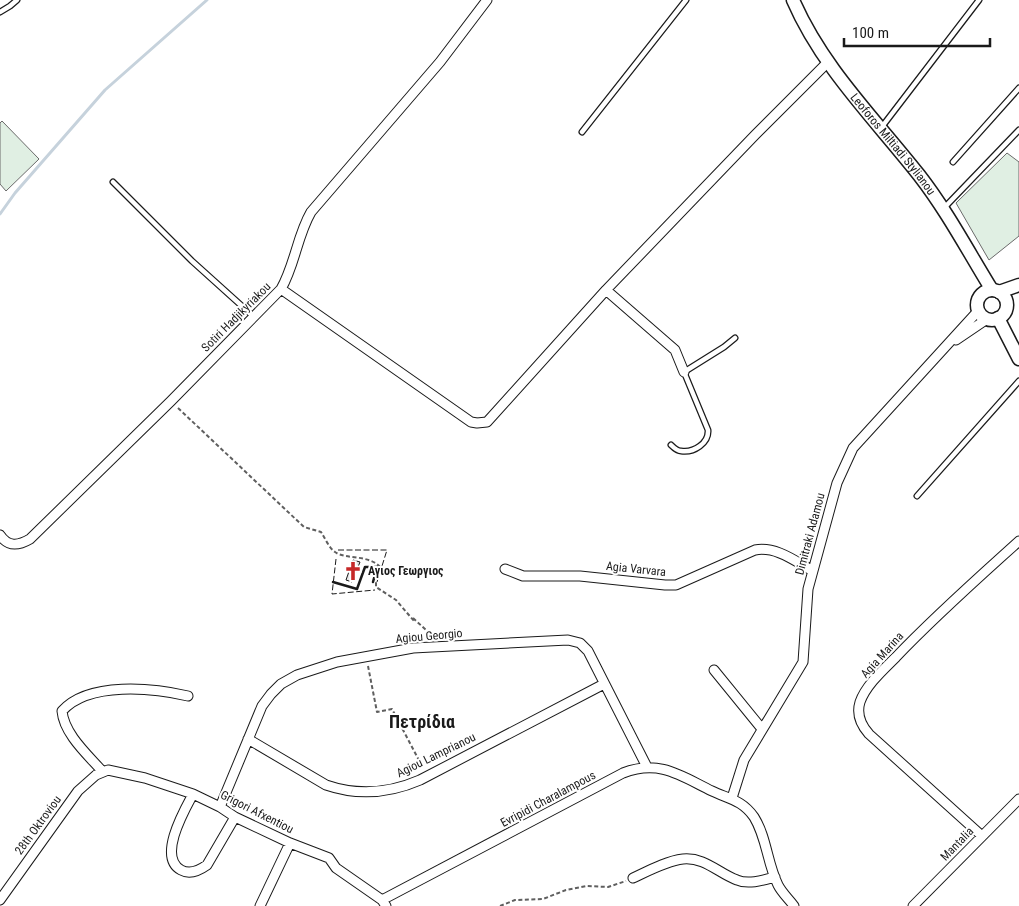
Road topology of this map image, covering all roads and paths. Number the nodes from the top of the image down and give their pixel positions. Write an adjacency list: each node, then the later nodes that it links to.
1 (17, 0): 6 (lane)
2 (487, 0): 16 (street, Sotiri Hadjikyriakou)
3 (686, 0): 11 (lane)
4 (793, 0): 7 (main road, Leoforos Miltiadi Stylianou)
5 (980, 0): 9 (lane)
6 (0, 12)
7 (828, 62): 9 (main road, Leoforos Miltiadi Stylianou); 17 (street)
8 (1019, 88): 12 (lane)
9 (880, 129): 14 (main road, Leoforos Miltiadi Stylianou)
10 (1019, 130): 14 (lane)
11 (582, 132)
12 (953, 162)
13 (113, 182): 20 (lane)
14 (943, 209): 19 (main road, Leoforos Miltiadi Stylianou)
15 (1019, 285): 19 (main road)
16 (281, 288): 17 (street); 20 (street, Sotiri Hadjikyriakou)
17 (606, 290): 23 (street)
18 (1019, 294): 19 (main road)
19 (991, 304): 22 (main road, Leoforos Miltiadi Stylianou); 31 (street, Dimitraki Adamou)
20 (253, 316): 25 (street, Sotiri Hadjikyriakou)
21 (735, 338): 23 (lane)
22 (1019, 357)
23 (684, 372): 26 (lane)
24 (1019, 381): 27 (lane)
25 (171, 401): 28 (street, Sotiri Hadjikyriakou); 32 (path)
26 (671, 445)
27 (917, 496)
28 (0, 535)
29 (1019, 540): 49 (street, Agia Marina)
30 (505, 569): 31 (street, Agia Varvara)
31 (813, 571): 39 (street, Dimitraki Adamou)
32 (411, 617): 33 (path); 34 (path)
33 (414, 621)
34 (426, 630)
35 (367, 656): 37 (street, Agiou Georgio); 40 (street, Agiou Georgio); 43 (path)
36 (714, 670): 39 (street)
37 (604, 684): 41 (street, Agiou Georgio); 43 (street, Agiou Lamprianou)
38 (188, 696): 42 (street)
39 (762, 729): 45 (street, Dimitraki Adamou)
40 (248, 739): 43 (street, Agiou Lamprianou); 47 (street, Agiou Georgio)
41 (647, 768): 45 (street, Evripidi Charalampous); 54 (street, Evripidi Charalampous)
42 (102, 772): 44 (street, Grigori Afxentiou); 53 (street, 28th Oktroviou)
43 (428, 776)
44 (193, 794): 47 (street, Grigori Afxentiou); 48 (street)
45 (732, 798): 51 (street, Evripidi Charalampous)
46 (1019, 799): 49 (street, Mantalia)
47 (220, 807): 48 (street, Grigori Afxentiou)
48 (235, 817): 50 (street, Grigori Afxentiou)
49 (982, 836): 58 (street, Mantalia)
50 (290, 843): 54 (street, Grigori Afxentiou); 55 (street)
51 (775, 877): 52 (street); 57 (street, Evripidi Charalampous)
52 (632, 878): 56 (path)
53 (0, 900)
54 (384, 903)
55 (260, 906)
56 (500, 906)
57 (794, 906)
58 (914, 906)

